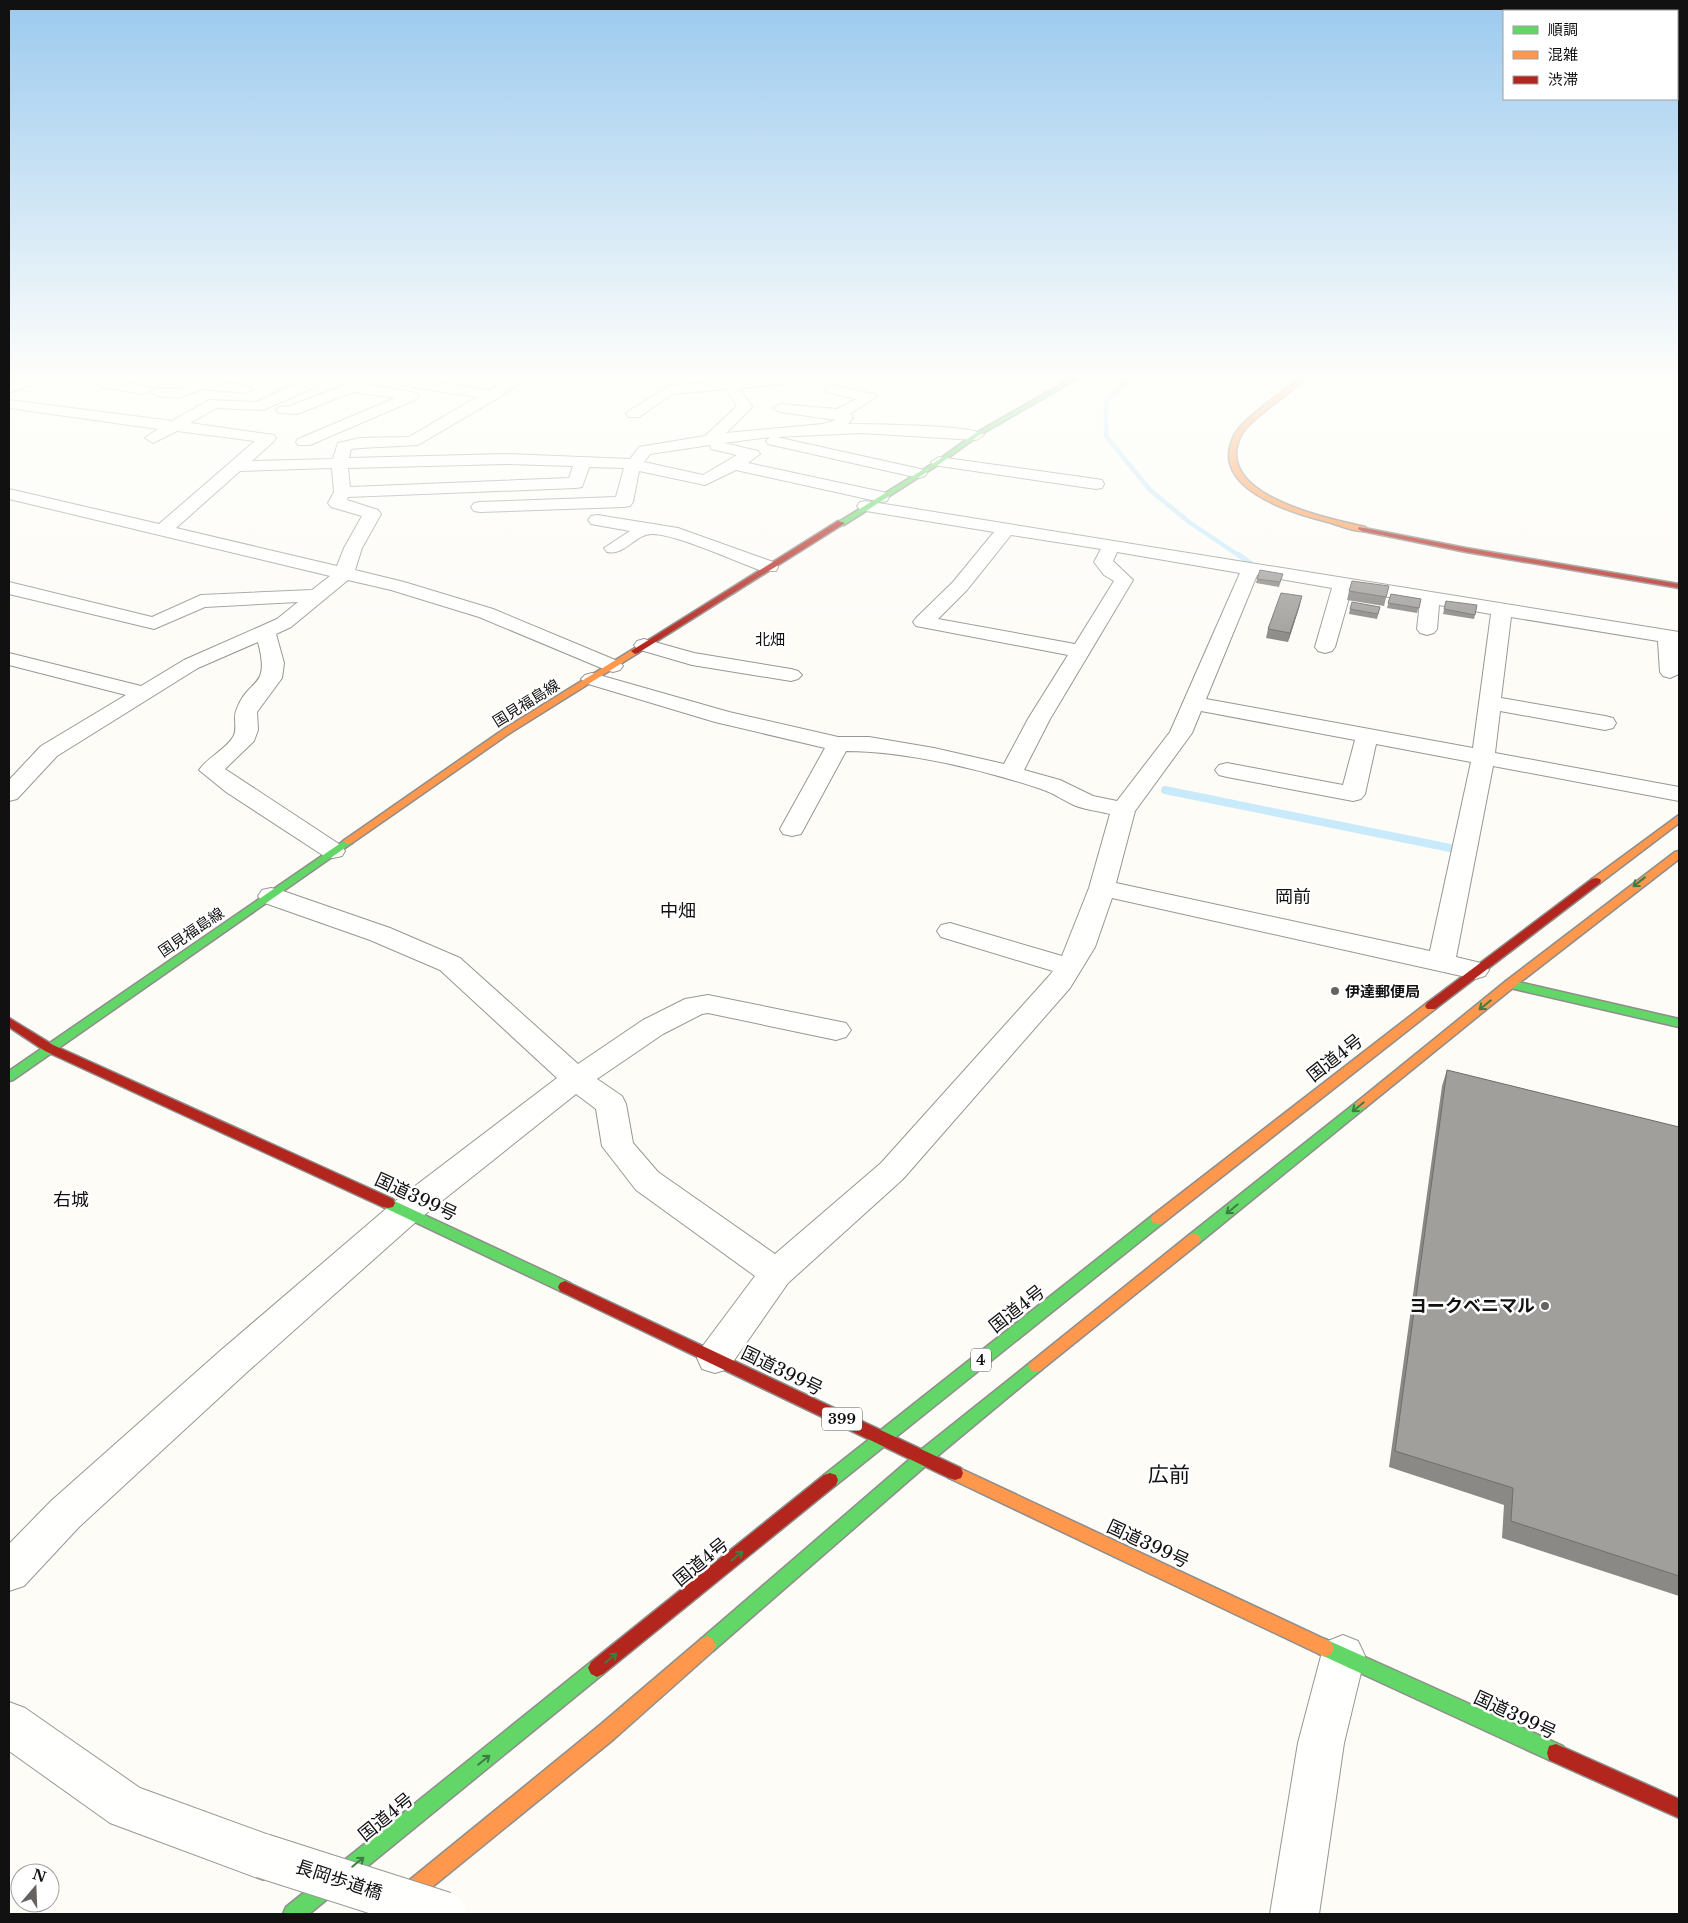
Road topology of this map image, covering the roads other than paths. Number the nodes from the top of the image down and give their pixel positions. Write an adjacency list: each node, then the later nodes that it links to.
1 (233, 469): 21 (street)
2 (340, 469): 14 (street)
3 (580, 469): 14 (street)
4 (630, 469): 17 (street)
5 (654, 469): 6 (street)
6 (725, 469)
7 (751, 469): 16 (street)
8 (900, 469): 12 (street)
9 (927, 469): 12 (main road, 国見福島線)
10 (987, 469): 13 (street)
11 (1235, 469): 28 (main road)
12 (919, 473): 16 (main road, 国見福島線)
13 (1096, 484)
14 (342, 492): 26 (street)
15 (9, 494): 21 (street)
16 (873, 502): 20 (street); 24 (main road, 国見福島線)
17 (480, 507)
18 (597, 520): 19 (street)
19 (647, 528): 23 (street); 24 (street)
20 (1007, 528): 22 (street); 38 (street)
21 (162, 531): 26 (street)
22 (1112, 545): 25 (street); 38 (street)
23 (613, 548)
24 (769, 567): 36 (main road, 国見福島線)
25 (1250, 570): 27 (street); 45 (street)
26 (344, 574): 30 (street); 40 (street)
27 (1342, 584): 31 (street); 37 (street)
28 (1679, 586)
29 (9, 588): 30 (street)
30 (318, 596): 34 (street)
31 (1430, 597): 32 (street); 33 (street)
32 (1502, 608): 35 (street); 46 (street)
33 (1427, 629)
34 (266, 632): 44 (street); 58 (street)
35 (1674, 637): 41 (street)
36 (644, 646): 40 (main road, 国見福島線); 42 (street)
37 (1325, 647)
38 (1082, 651): 52 (street)
39 (10, 659): 44 (street)
40 (613, 666): 43 (main road, 国見福島線)
41 (1670, 672)
42 (791, 674)
43 (592, 679): 49 (street); 58 (main road, 国見福島線)
44 (144, 693): 53 (street)
45 (1195, 703): 48 (street); 55 (street)
46 (1490, 703): 47 (street); 50 (street)
47 (1605, 723)
48 (1367, 735): 50 (street); 51 (street)
49 (838, 744): 52 (street); 57 (street)
50 (1480, 755): 54 (street); 63 (street)
51 (1228, 770)
52 (1011, 773): 55 (street)
53 (9, 794)
54 (1679, 794)
55 (1123, 810): 60 (street)
56 (1679, 818): 65 (main road, 国道4号 / 4)
57 (792, 829)
58 (333, 851): 61 (main road, 国見福島線)
59 (1679, 854): 66 (main road, one-way to 66)
60 (1102, 888): 63 (street); 64 (street)
61 (271, 896): 70 (main road, 国見福島線); 72 (street)
62 (950, 931): 64 (street)
63 (1442, 963): 65 (street)
64 (1069, 967): 74 (street)
65 (1475, 970): 76 (main road, 国道4号 / 4)
66 (1510, 984): 68 (main road); 77 (main road, one-way to 77)
67 (9, 1022): 70 (main road, 国道399号 / 399)
68 (1679, 1022)
69 (836, 1030): 72 (street)
70 (49, 1048): 71 (main road, 国見福島線); 73 (main road, 国道399号 / 399)
71 (9, 1077)
72 (576, 1078): 73 (street); 74 (street)
73 (406, 1211): 75 (main road, 国道399号 / 399); 78 (street)
74 (776, 1273): 75 (street)
75 (715, 1358): 76 (main road, 国道399号 / 399)
76 (882, 1439): 77 (main road, 国道399号 / 399); 82 (main road, 国道4号 / 4, one-way to 76)
77 (923, 1458): 79 (main road, 国道399号 / 399); 83 (main road)
78 (9, 1572)
79 (1344, 1656): 81 (main road, 国道399号 / 399); 85 (street)
80 (9, 1724): 84 (street, 長岡歩道橋, bridge)
81 (1679, 1809)
82 (293, 1914)
83 (383, 1914)
84 (444, 1914)
85 (1294, 1914)

